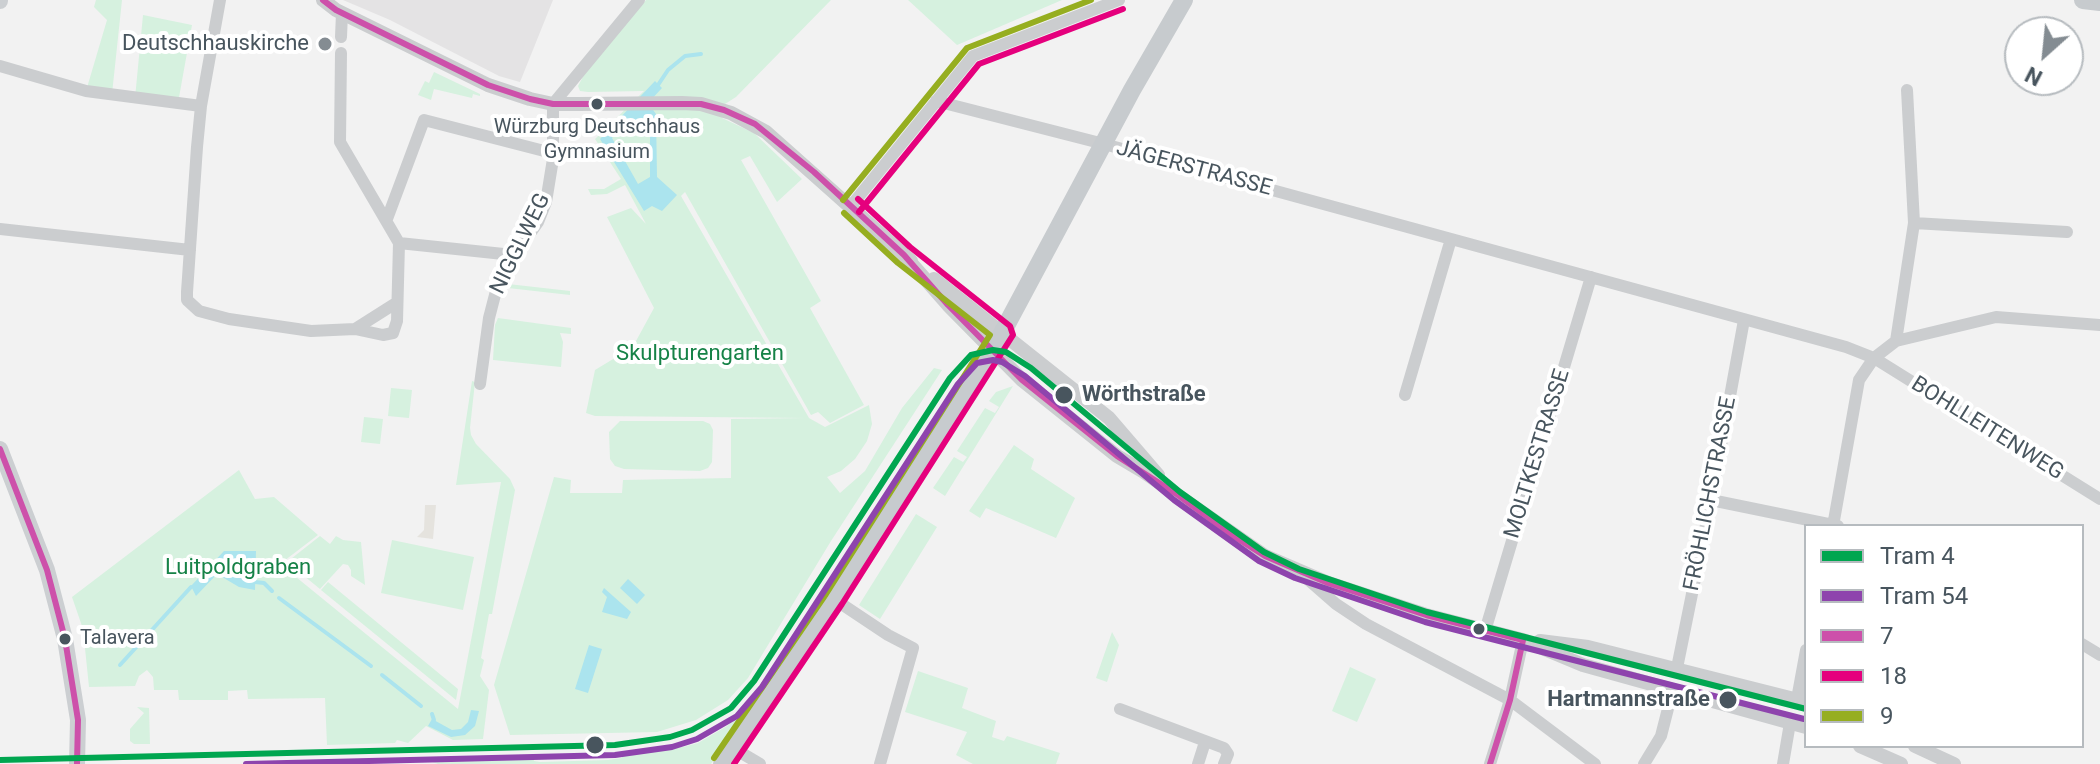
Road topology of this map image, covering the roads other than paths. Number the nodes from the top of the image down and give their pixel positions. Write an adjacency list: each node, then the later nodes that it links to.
1 (220, 0): 15 (street)
2 (323, 0): 8 (street)
3 (639, 0): 14 (street)
4 (1119, 0): 13 (street)
5 (1184, 0): 16 (main road)
6 (2083, 0): 7 (main road)
7 (2100, 2)
8 (342, 13): 9 (street); 14 (street)
9 (341, 37)
10 (341, 53): 19 (street)
11 (0, 66): 15 (street)
12 (1907, 90): 20 (street)
13 (936, 101): 16 (street, JÄGERSTRASSE); 18 (street)
14 (553, 104): 17 (street, NIGGLWEG); 18 (street)
15 (201, 106): 25 (street)
16 (1104, 144): 23 (street, JÄGERSTRASSE); 33 (main road)
17 (552, 153): 19 (street); 26 (street, NIGGLWEG)
18 (851, 206): 27 (street)
19 (387, 219): 24 (street)
20 (1914, 223): 22 (street); 34 (street)
21 (0, 229): 25 (street)
22 (2067, 232)
23 (1451, 239): 28 (street, JÄGERSTRASSE); 38 (street)
24 (399, 243): 26 (street); 29 (street)
25 (190, 250): 32 (street)
26 (513, 255): 37 (street, NIGGLWEG)
27 (904, 255): 33 (street); 35 (street)
28 (1591, 277): 30 (street, JÄGERSTRASSE); 47 (street, MOLTKESTRASSE)
29 (396, 303): 32 (street); 32 (street)
30 (1744, 320): 36 (street, JÄGERSTRASSE); 42 (street, FRÖHLICHSTRASSE)
31 (2100, 325): 34 (street)
32 (355, 329)
33 (1003, 333): 35 (main road); 40 (street)
34 (1896, 341): 36 (street)
35 (993, 350): 40 (street); 46 (main road)
36 (1874, 358): 41 (street, BOHLLEITENWEG); 44 (street)
37 (480, 384)
38 (1405, 395)
39 (0, 449): 61 (main road)
40 (1178, 495): 45 (street)
41 (2100, 499)
42 (1711, 500): 43 (street); 49 (street, FRÖHLICHSTRASSE)
43 (1830, 524)
44 (1835, 524)
45 (1298, 572): 47 (street); 52 (street)
46 (834, 599): 58 (main road); 64 (street)
47 (1485, 631): 48 (street)
48 (1523, 640): 49 (street); 51 (street); 52 (street)
49 (1677, 668): 51 (street); 53 (street)
50 (1804, 670): 53 (street)
51 (1673, 689): 55 (street); 69 (street)
52 (1510, 700): 67 (street); 68 (street)
53 (1801, 700): 55 (street)
54 (1120, 709): 57 (street)
55 (1790, 723): 56 (street); 70 (street)
56 (1804, 726)
57 (1205, 742): 65 (street); 66 (street)
58 (733, 748): 62 (main road); 63 (street)
59 (1865, 748): 71 (street)
60 (1919, 748): 72 (street)
61 (77, 764)
62 (722, 764)
63 (760, 764)
64 (880, 764)
65 (1198, 764)
66 (1224, 764)
67 (1490, 764)
68 (1595, 764)
69 (1644, 764)
70 (1783, 764)
71 (1901, 764)
72 (1954, 764)

